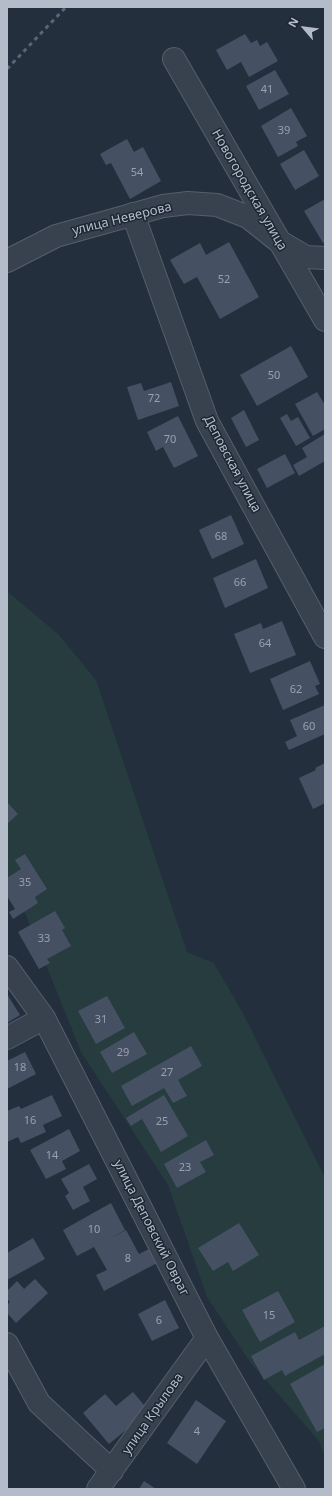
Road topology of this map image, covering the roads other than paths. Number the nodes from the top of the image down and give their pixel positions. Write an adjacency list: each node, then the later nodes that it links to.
1 (174, 59): 3 (street, Новогородская улица)
2 (132, 214): 3 (street, улица Неверова); 5 (street, улица Неверова); 7 (street, Деповская улица)
3 (278, 240): 4 (street, улица Неверова); 6 (street, Новогородская улица)
4 (325, 258)
5 (7, 261)
6 (325, 320)
7 (325, 637)
8 (7, 967): 9 (street, улица Деповский Овраг)
9 (44, 1018): 10 (street); 11 (street, улица Деповский Овраг)
10 (7, 1038)
11 (207, 1338): 13 (street, улица Крылова); 15 (street, улица Деповский Овраг)
12 (7, 1344): 13 (street)
13 (112, 1471): 14 (street, улица Крылова)
14 (98, 1489)
15 (294, 1489)

